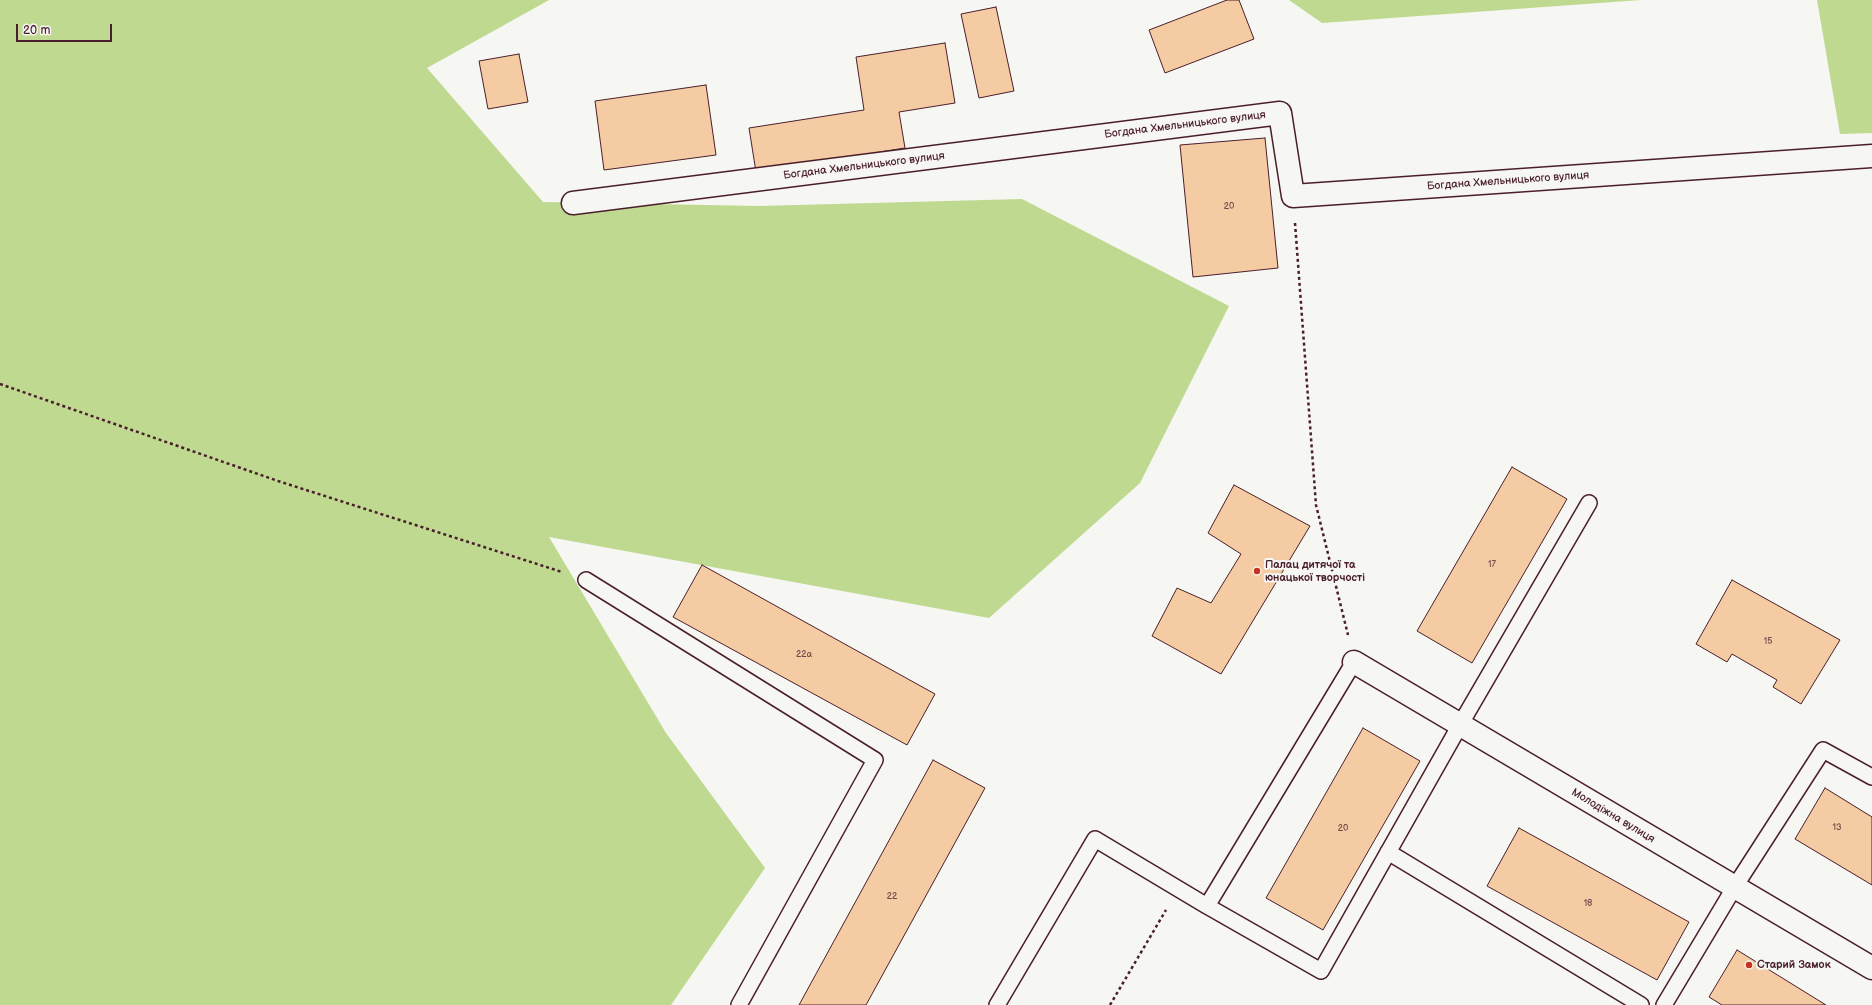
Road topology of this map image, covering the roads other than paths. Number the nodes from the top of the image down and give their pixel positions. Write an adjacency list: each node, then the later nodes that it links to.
1 (1872, 156): 2 (street, Богдана Хмельницького вулиця)
2 (573, 203)
3 (1589, 503): 6 (lane)
4 (586, 580): 12 (lane)
5 (1354, 662): 6 (street, Молодіжна вулиця); 10 (lane)
6 (1460, 725): 8 (lane); 9 (street, Молодіжна вулиця)
7 (1872, 777): 9 (lane)
8 (1388, 852): 10 (lane); 14 (lane)
9 (1734, 888): 11 (street, Молодіжна вулиця); 15 (lane)
10 (1207, 906): 13 (lane)
11 (1872, 968)
12 (739, 1005)
13 (997, 1005)
14 (1641, 1005)
15 (1664, 1005)

